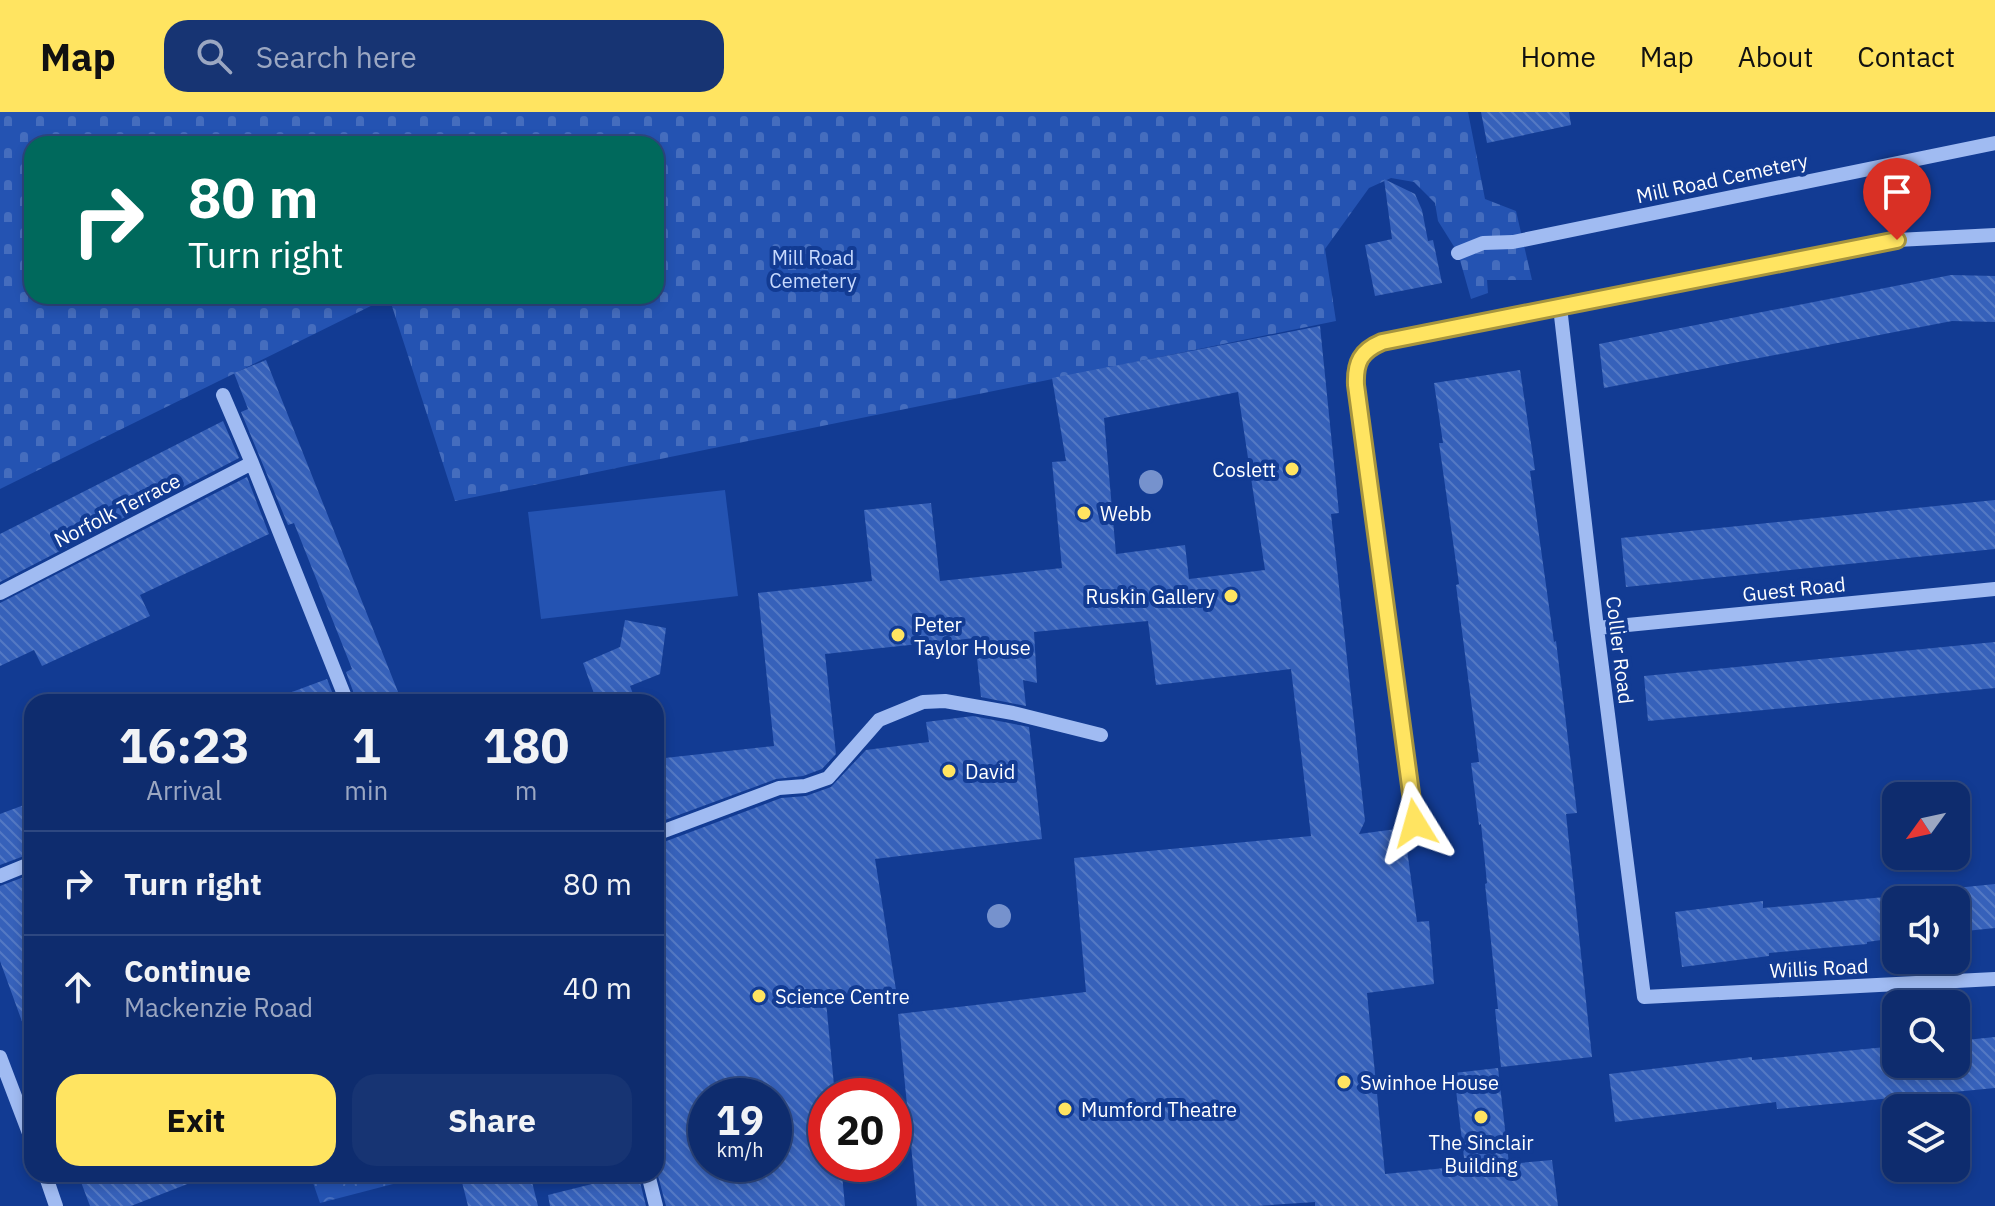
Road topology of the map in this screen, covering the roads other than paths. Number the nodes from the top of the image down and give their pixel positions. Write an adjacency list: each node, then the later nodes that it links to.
1 (1995, 143): 3 (street, Mill Road Cemetery)
2 (1995, 235): 4 (street)
3 (1458, 253)
4 (1560, 307): 9 (street, Collier Road); 12 (street)
5 (223, 395): 6 (street)
6 (252, 463): 8 (street, Norfolk Terrace); 10 (street)
7 (1995, 589): 9 (street, Guest Road)
8 (0, 593)
9 (1597, 628): 17 (street, Collier Road)
10 (344, 694)
11 (1101, 735): 13 (street)
12 (1415, 823)
13 (664, 831)
14 (24, 866): 15 (street)
15 (0, 876)
16 (1995, 979): 17 (street, Willis Road)
17 (1644, 997)
18 (0, 1057): 19 (street)
19 (24, 1117)
20 (48, 1182): 22 (street)
21 (650, 1182): 23 (street)
22 (56, 1206)
23 (656, 1206)

